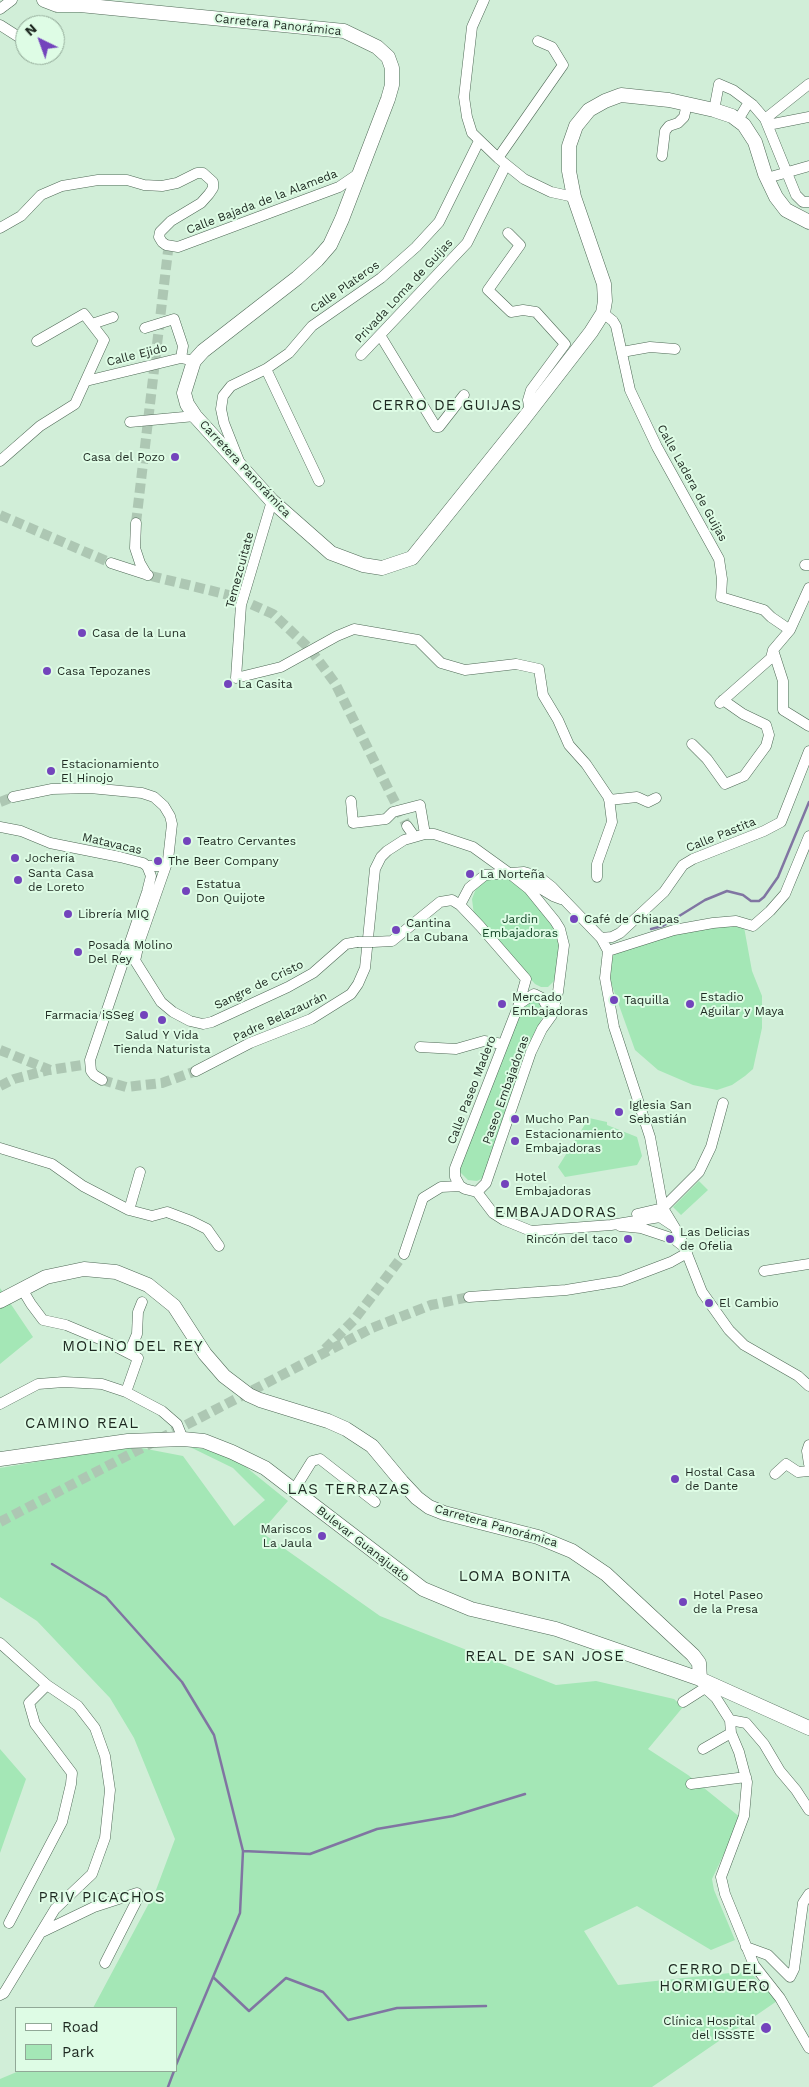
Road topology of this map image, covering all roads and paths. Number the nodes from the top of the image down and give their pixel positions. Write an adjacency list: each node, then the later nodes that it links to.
1 (12, 0): 4 (street)
2 (44, 0): 21 (street, Carretera Panorámica)
3 (484, 0): 16 (street)
4 (0, 9)
5 (0, 25): 6 (street)
6 (15, 35)
7 (538, 41): 18 (street)
8 (809, 84): 13 (street)
9 (749, 102): 11 (street); 13 (street); 14 (street)
10 (687, 104): 11 (street); 17 (street); 24 (street)
11 (714, 110): 14 (street)
12 (809, 117): 13 (street)
13 (764, 119): 15 (street); 22 (street)
14 (738, 120): 15 (street)
15 (748, 131): 23 (street)
16 (480, 142): 18 (street); 40 (street, Calle Plateros)
17 (662, 156)
18 (498, 158): 19 (street)
19 (506, 166): 24 (street); 33 (street, Privada Loma de Guijas)
20 (809, 166): 22 (street)
21 (360, 172): 27 (street, Calle Bajada de la Alameda); 39 (street, Carretera Panorámica)
22 (786, 172): 23 (street); 25 (street)
23 (767, 178): 26 (street)
24 (574, 197): 29 (street)
25 (809, 202)
26 (809, 222)
27 (0, 228)
28 (508, 233): 43 (street)
29 (603, 313): 36 (street, Calle Ladera de Guijas); 43 (street, Carretera Panorámica)
30 (114, 317): 31 (street)
31 (92, 324): 34 (street); 41 (street)
32 (145, 328): 38 (street)
33 (380, 336): 37 (street, Privada Loma de Guijas); 42 (street)
34 (37, 341)
35 (675, 349): 36 (street)
36 (622, 352): 53 (street, Calle Ladera de Guijas)
37 (361, 355)
38 (180, 358): 39 (street, Calle Ejido); 41 (street, Calle Ejido)
39 (194, 361): 44 (street, Carretera Panorámica)
40 (266, 369): 47 (street, Calle Plateros); 48 (street)
41 (86, 381): 46 (street)
42 (464, 395)
43 (530, 410): 49 (street, Carretera Panorámica)
44 (195, 416): 45 (street); 47 (street, Carretera Panorámica)
45 (130, 422)
46 (0, 461)
47 (240, 464): 49 (street, Carretera Panorámica)
48 (319, 481)
49 (272, 501): 60 (street, Temezcuitate)
50 (136, 523): 51 (street)
51 (111, 563)
52 (809, 588): 53 (street)
53 (790, 630): 54 (street)
54 (773, 650): 55 (street); 56 (street)
55 (809, 726)
56 (692, 744)
57 (808, 755): 72 (street, Calle Pastita)
58 (13, 797): 67 (street)
59 (656, 798): 60 (street)
60 (609, 800): 70 (street)
61 (351, 801): 64 (street)
62 (408, 826): 64 (street)
63 (0, 827): 68 (street, Matavacas)
64 (419, 835): 66 (street); 82 (street, Padre Belazaurán)
65 (809, 836): 73 (street)
66 (490, 859): 69 (street, Paseo Embajadoras); 71 (street)
67 (168, 862): 68 (street, Matavacas); 75 (street)
68 (147, 866): 74 (street)
69 (512, 872): 71 (street); 72 (street); 77 (street, Paseo Embajadoras)
70 (597, 877)
71 (456, 903): 75 (street, Sangre de Cristo, bridge); 76 (street)
72 (601, 938): 73 (street)
73 (608, 951): 89 (street)
74 (124, 958): 75 (street); 83 (street)
75 (136, 961)
76 (526, 980): 77 (street); 78 (street, Calle Paseo Madero)
77 (558, 992): 79 (street, Paseo Embajadoras)
78 (519, 1004): 79 (street); 80 (street, Calle Paseo Madero)
79 (552, 1015): 88 (street, Paseo Embajadoras)
80 (503, 1044): 81 (street); 87 (street, Calle Paseo Madero)
81 (420, 1047)
82 (196, 1071)
83 (102, 1080)
84 (723, 1103): 89 (street)
85 (0, 1148): 90 (street)
86 (140, 1172): 90 (street)
87 (460, 1186): 88 (street); 95 (street)
88 (477, 1192): 91 (street)
89 (662, 1208): 91 (street); 92 (street)
90 (129, 1210): 93 (street)
91 (611, 1224): 92 (street); 94 (street)
92 (679, 1233): 94 (street)
93 (219, 1246)
94 (686, 1250): 99 (street); 103 (street)
95 (404, 1254)
96 (809, 1264): 97 (street)
97 (764, 1271)
98 (22, 1289): 100 (street, Carretera Panorámica); 102 (street); 115 (street, Carretera Panorámica)
99 (469, 1297)
100 (0, 1301)
101 (142, 1302): 102 (street)
102 (133, 1356): 104 (street)
103 (809, 1386)
104 (126, 1392): 105 (street); 106 (street)
105 (0, 1404)
106 (182, 1439): 108 (street, Bulevar Guanajuato); 112 (street, Bulevar Guanajuato)
107 (809, 1445): 109 (street)
108 (0, 1459)
109 (809, 1464)
110 (809, 1471): 111 (street)
111 (775, 1474)
112 (294, 1490): 113 (street); 115 (street, Bulevar Guanajuato)
113 (375, 1502)
114 (0, 1643): 116 (street)
115 (704, 1683): 117 (street); 118 (street); 119 (street)
116 (47, 1685): 126 (street); 127 (street)
117 (682, 1702)
118 (730, 1720): 120 (street); 124 (street)
119 (809, 1728)
120 (731, 1732): 121 (street); 122 (street)
121 (703, 1749)
122 (746, 1778): 123 (street); 128 (street)
123 (691, 1784)
124 (809, 1810)
125 (809, 1894): 128 (street)
126 (9, 1923)
127 (41, 1932): 129 (street); 130 (street)
128 (746, 1946): 131 (street)
129 (105, 1963)
130 (0, 1995)
131 (809, 2048)

